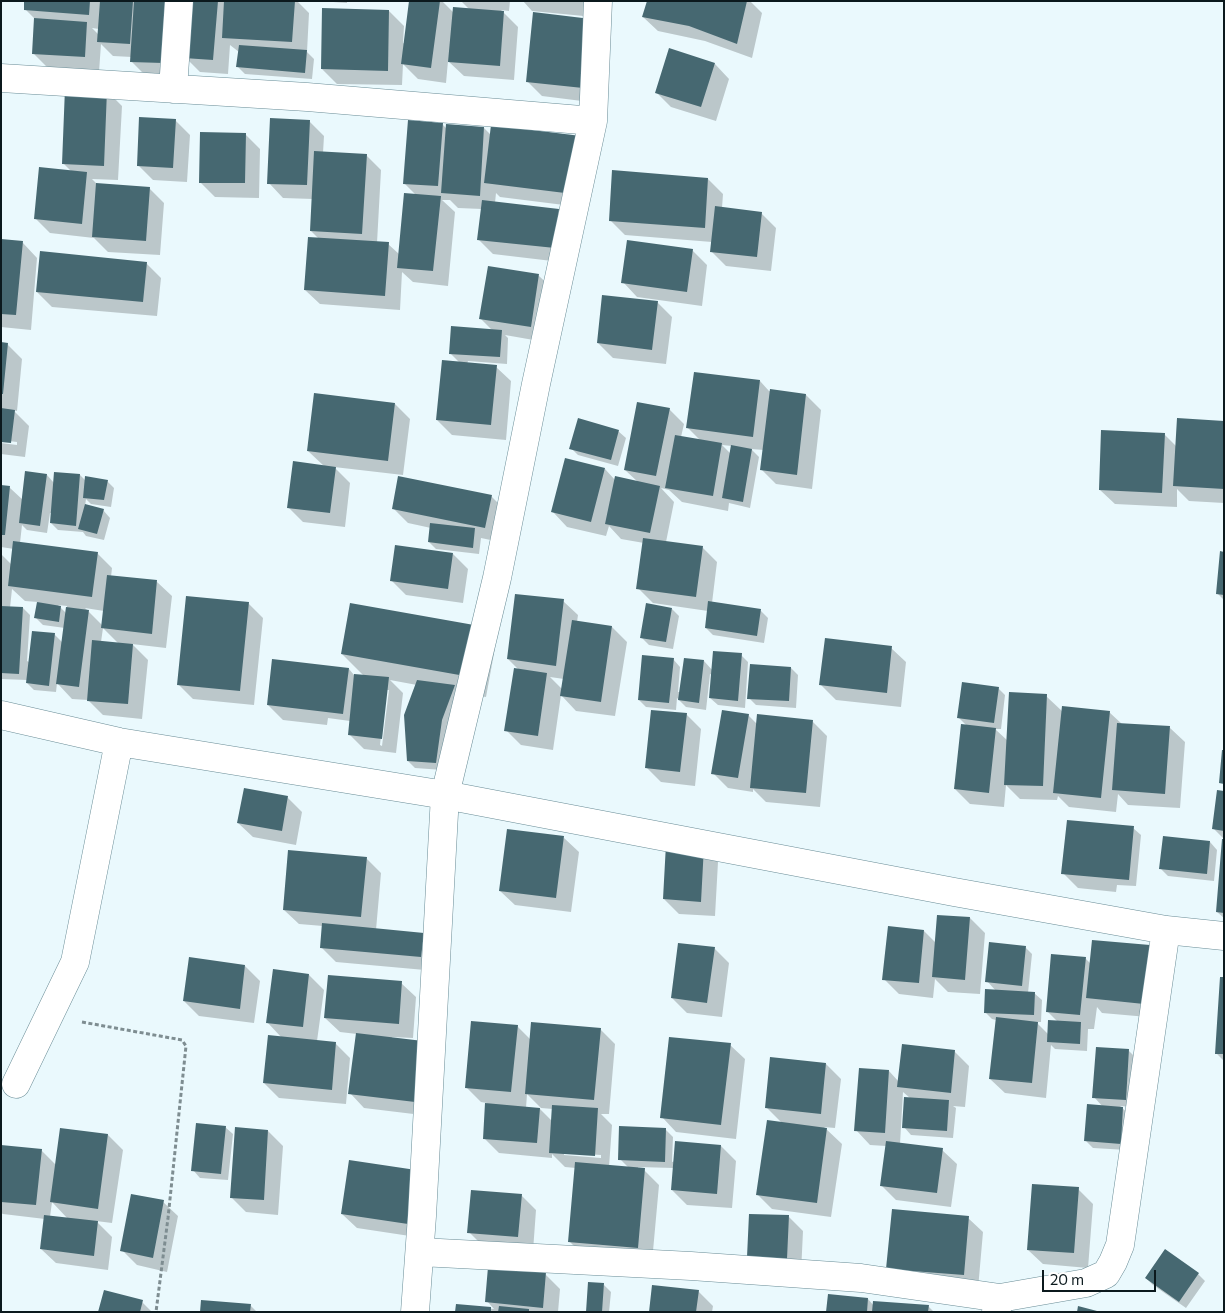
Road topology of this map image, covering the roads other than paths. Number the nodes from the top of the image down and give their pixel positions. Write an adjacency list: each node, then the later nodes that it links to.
1 (179, 1): 4 (street)
2 (598, 1): 5 (street)
3 (1, 78): 4 (street)
4 (173, 89): 5 (street)
5 (593, 121): 8 (street)
6 (1, 715): 7 (street)
7 (119, 742): 8 (street); 11 (street)
8 (445, 795): 9 (street); 12 (street)
9 (1166, 930): 10 (street); 13 (street)
10 (1224, 936)
11 (16, 1084)
12 (420, 1252): 13 (street); 14 (street)
13 (998, 1305)
14 (415, 1312)

